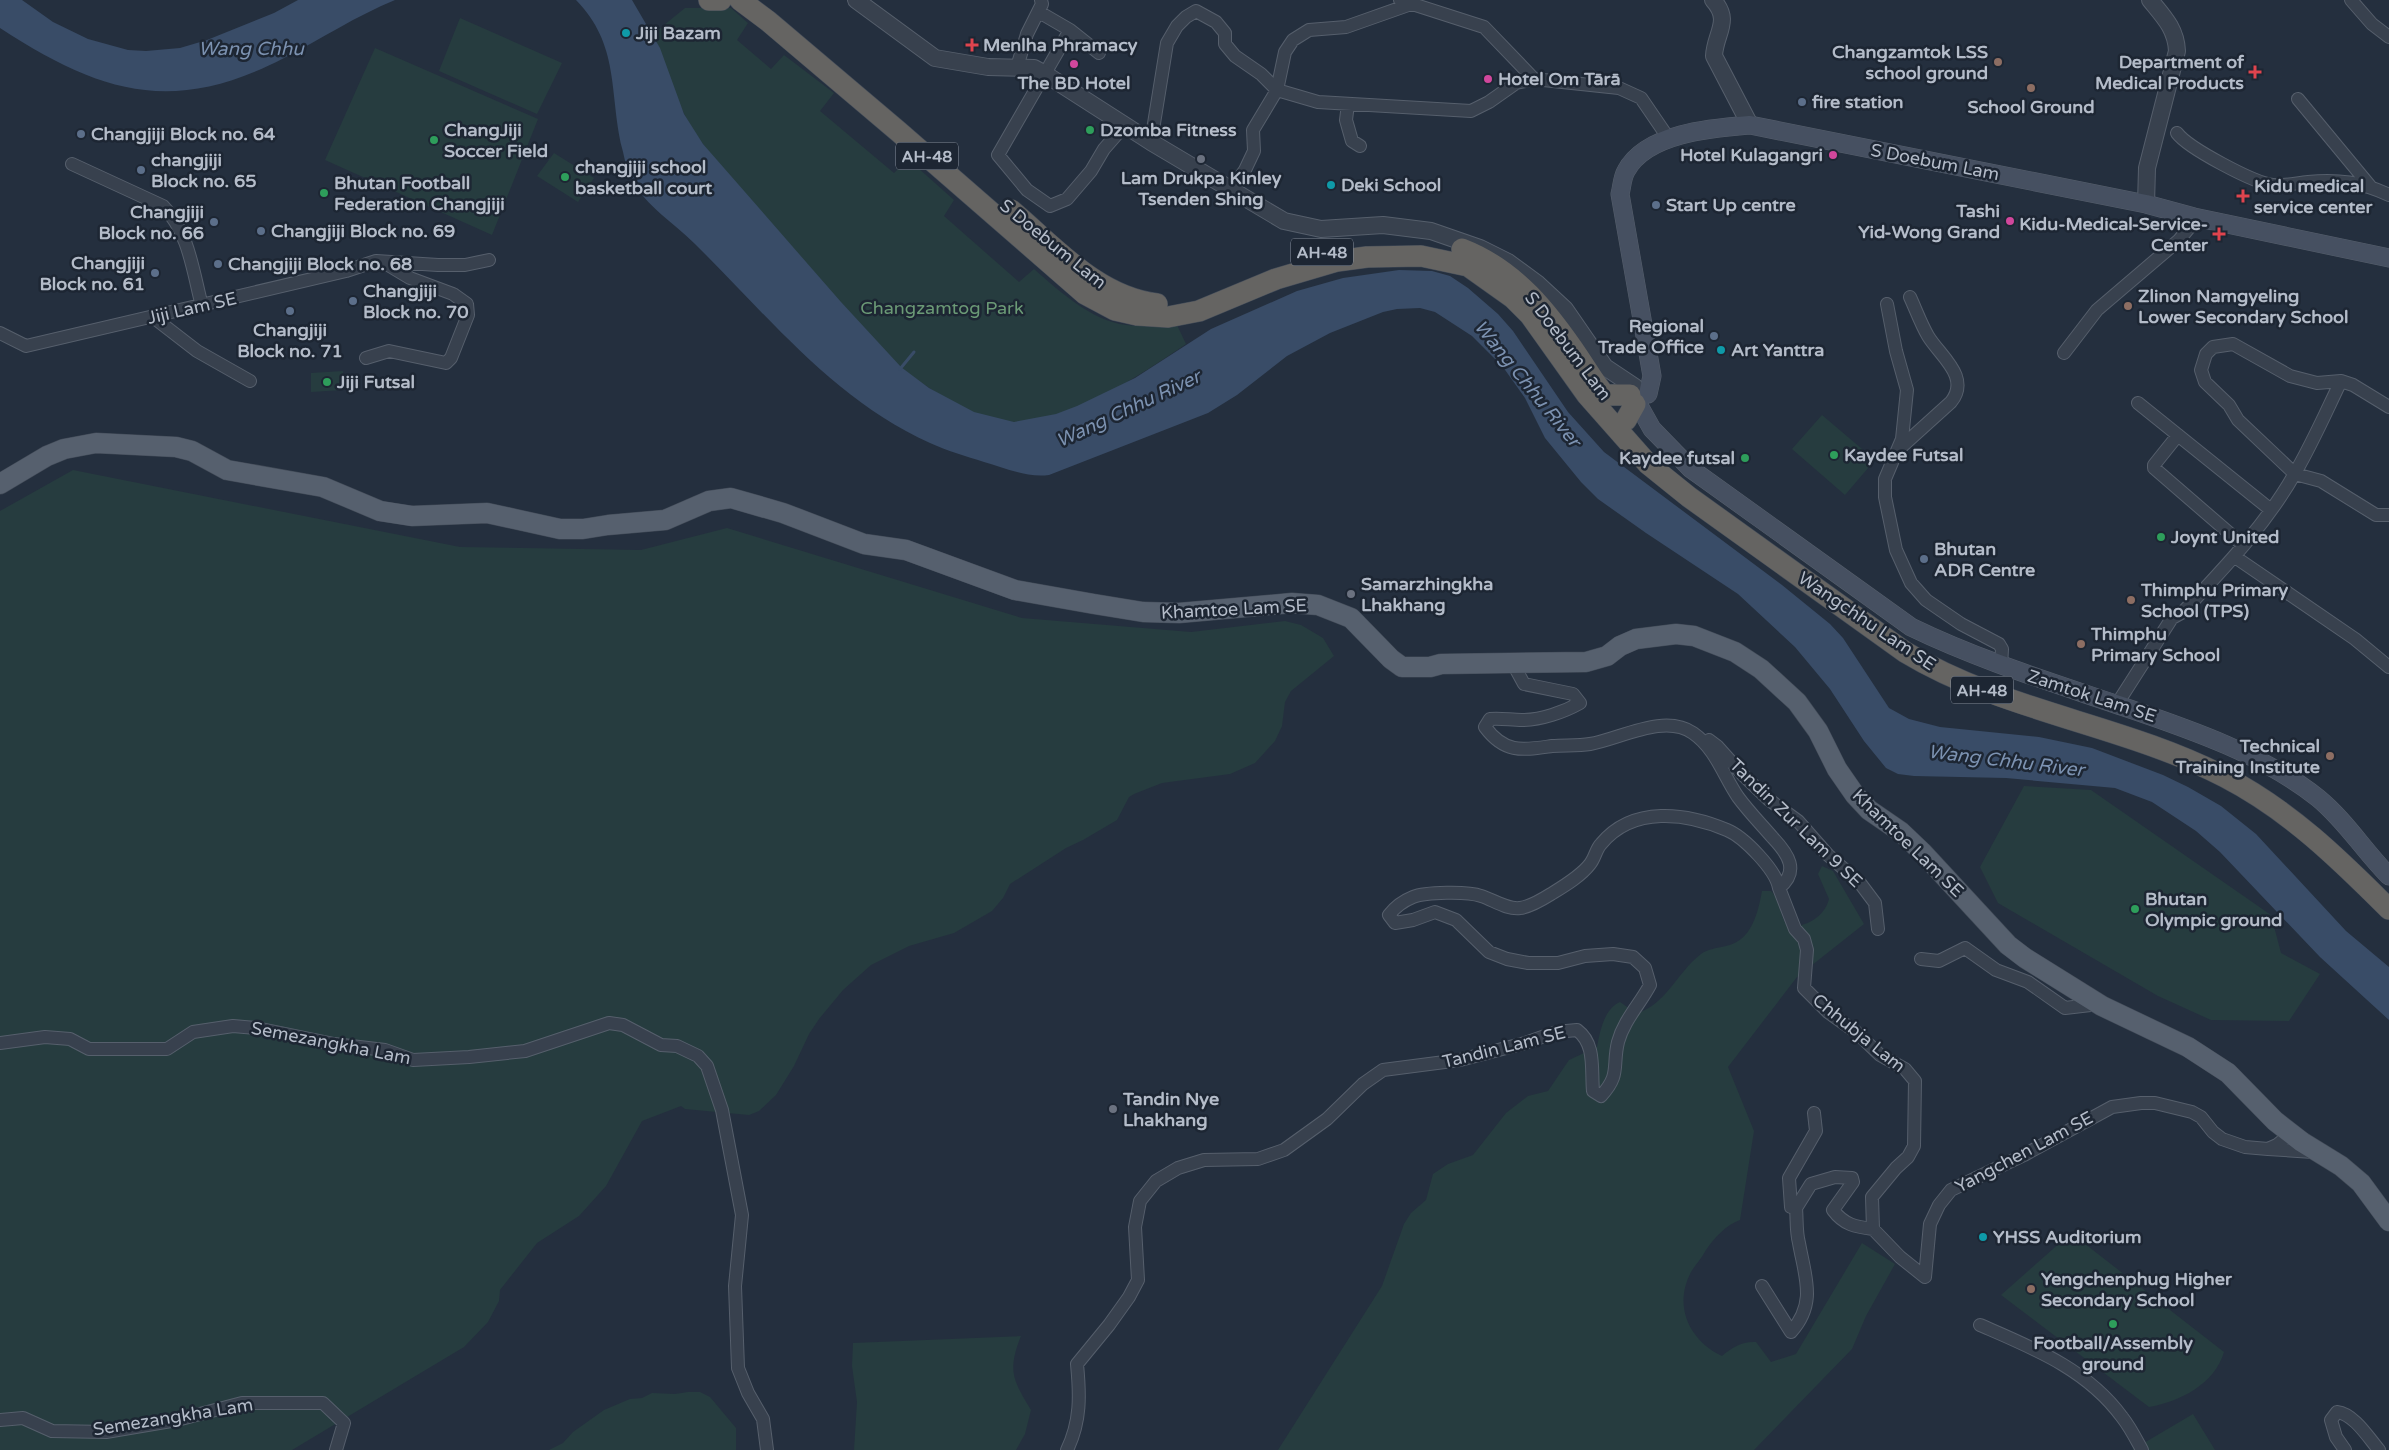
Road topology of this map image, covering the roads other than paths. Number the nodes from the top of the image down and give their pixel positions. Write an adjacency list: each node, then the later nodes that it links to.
1 (709, 0): 2 (highway)
2 (721, 0)
3 (740, 0): 41 (highway, S Doebum Lam / AH-48)
4 (763, 0): 41 (highway, S Doebum Lam / AH-48)
5 (856, 0): 15 (street)
6 (1400, 0): 10 (street)
7 (1713, 0): 22 (street)
8 (2150, 0): 31 (street)
9 (2351, 0): 13 (street)
10 (1414, 3): 17 (street); 18 (street)
11 (1040, 6): 12 (street); 15 (street)
12 (1070, 30): 14 (street); 16 (street)
13 (2389, 37)
14 (1099, 53)
15 (1017, 68): 16 (street)
16 (1045, 74): 21 (street); 21 (street)
17 (1534, 79): 20 (street); 24 (street)
18 (1278, 90): 20 (street); 25 (street); 29 (street)
19 (2298, 99): 28 (street)
20 (1348, 104): 26 (street)
21 (1125, 125): 25 (street)
22 (1750, 125): 24 (main road, S Doebum Lam); 31 (main road, S Doebum Lam)
23 (2177, 133): 28 (street)
24 (1669, 139): 46 (main road, S Doebum Lam)
25 (1151, 142): 29 (street)
26 (1360, 146)
27 (72, 164): 38 (street)
28 (2370, 186): 30 (street)
29 (1230, 191): 46 (street)
30 (2389, 195)
31 (2146, 204): 32 (main road, S Doebum Lam)
32 (2194, 217): 33 (main road, S Doebum Lam); 42 (street)
33 (2389, 258)
34 (488, 260): 35 (street, Jiji Lam SE)
35 (385, 262): 38 (street, Jiji Lam SE); 43 (street)
36 (1910, 297): 51 (street)
37 (1886, 304): 51 (street)
38 (202, 306): 39 (street, Jiji Lam SE)
39 (153, 317): 40 (street, Jiji Lam SE); 45 (street)
40 (0, 333)
41 (1565, 351): 48 (highway, S Doebum Lam / AH-48)
42 (2064, 353)
43 (366, 358)
44 (2341, 381): 49 (street); 52 (street); 52 (street)
45 (250, 382)
46 (1636, 398): 48 (highway, S Doebum Lam / AH-48); 59 (main road, Zamtok Lam SE); 65 (highway, Wangchhu Lam SE / AH-48)
47 (2138, 403): 50 (street)
48 (1604, 405): 66 (highway, Wangchhu Lam SE / AH-48)
49 (2389, 407)
50 (2178, 435): 54 (street); 56 (street)
51 (1897, 451): 59 (street)
52 (2295, 474): 54 (street); 55 (street)
53 (0, 484): 58 (main road, Khamtoe Lam SE)
54 (2271, 510): 56 (street)
55 (2389, 516)
56 (2243, 545): 57 (street)
57 (2235, 557): 60 (street); 61 (street)
58 (1512, 662): 62 (street); 69 (main road, Khamtoe Lam SE)
59 (2001, 666): 61 (main road, Zamtok Lam SE)
60 (2389, 667)
61 (2117, 704): 63 (main road, Zamtok Lam SE)
62 (1692, 733): 64 (street); 67 (street, Tandin Zur Lam 9 SE)
63 (2389, 876)
64 (1779, 888): 78 (street, Chhubja Lam); 84 (street, Tandin Lam SE)
65 (2389, 893)
66 (2389, 910)
67 (1878, 929)
68 (1921, 959): 69 (street)
69 (2099, 1004): 72 (main road, Khamtoe Lam SE)
70 (0, 1043): 83 (street, Semezangkha Lam)
71 (1814, 1113): 76 (street)
72 (2292, 1133): 73 (street); 74 (main road, Khamtoe Lam SE); 75 (main road, Khamtoe Lam SE)
73 (2268, 1149): 74 (street); 78 (street, Yangchen Lam SE)
74 (2318, 1153): 77 (main road, Khamtoe Lam SE)
75 (2389, 1198)
76 (1796, 1208): 78 (street); 79 (street)
77 (2389, 1221)
78 (1873, 1229)
79 (1762, 1286)
80 (1980, 1325): 85 (street)
81 (0, 1420): 82 (street, Semezangkha Lam)
82 (336, 1450)
83 (767, 1450)
84 (1067, 1450)
85 (2142, 1450)
86 (2345, 1450): 87 (street)
87 (2379, 1450)

